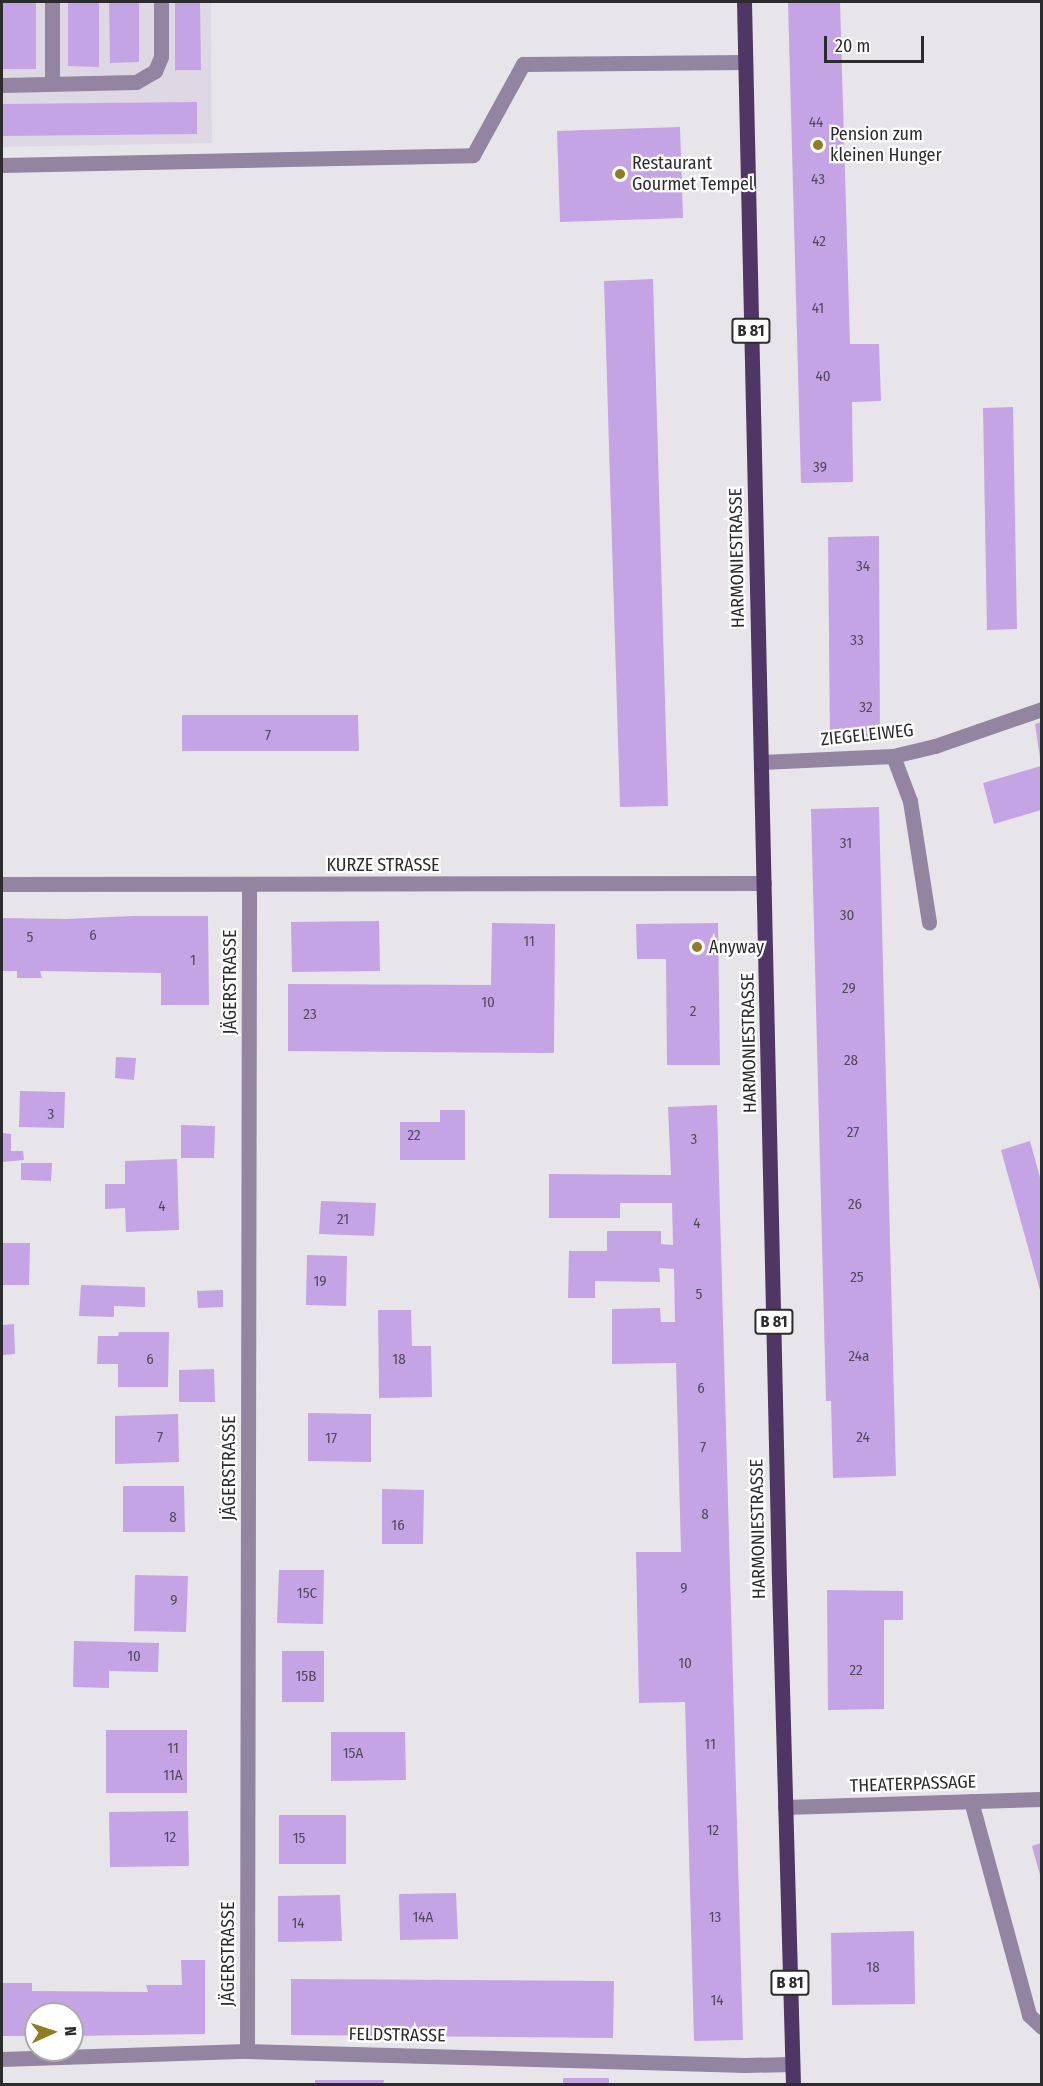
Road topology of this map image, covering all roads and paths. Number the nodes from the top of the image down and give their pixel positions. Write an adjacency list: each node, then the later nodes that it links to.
1 (52, 2): 5 (street)
2 (161, 2): 5 (street)
3 (744, 2): 4 (main road, HARMONIESTRASSE / B 81)
4 (745, 62): 7 (street); 10 (main road, HARMONIESTRASSE / B 81)
5 (52, 83): 6 (street)
6 (2, 86)
7 (2, 165)
8 (1041, 710): 9 (street, ZIEGELEIWEG)
9 (894, 756): 10 (street, ZIEGELEIWEG); 14 (street)
10 (761, 762): 11 (main road, HARMONIESTRASSE / B 81)
11 (764, 883): 13 (street, KURZE STRASSE); 17 (main road, HARMONIESTRASSE / B 81)
12 (2, 884): 13 (street, KURZE STRASSE)
13 (249, 885): 19 (street, JÄGERSTRASSE)
14 (928, 923)
15 (1041, 1799): 16 (street, THEATERPASSAGE)
16 (971, 1801): 17 (street, THEATERPASSAGE); 18 (street)
17 (785, 1807): 21 (main road, HARMONIESTRASSE / B 81)
18 (1041, 2027)
19 (247, 2051): 20 (street, FELDSTRASSE); 21 (street, FELDSTRASSE)
20 (2, 2059)
21 (792, 2064): 22 (main road, HARMONIESTRASSE / B 81)
22 (793, 2085)

